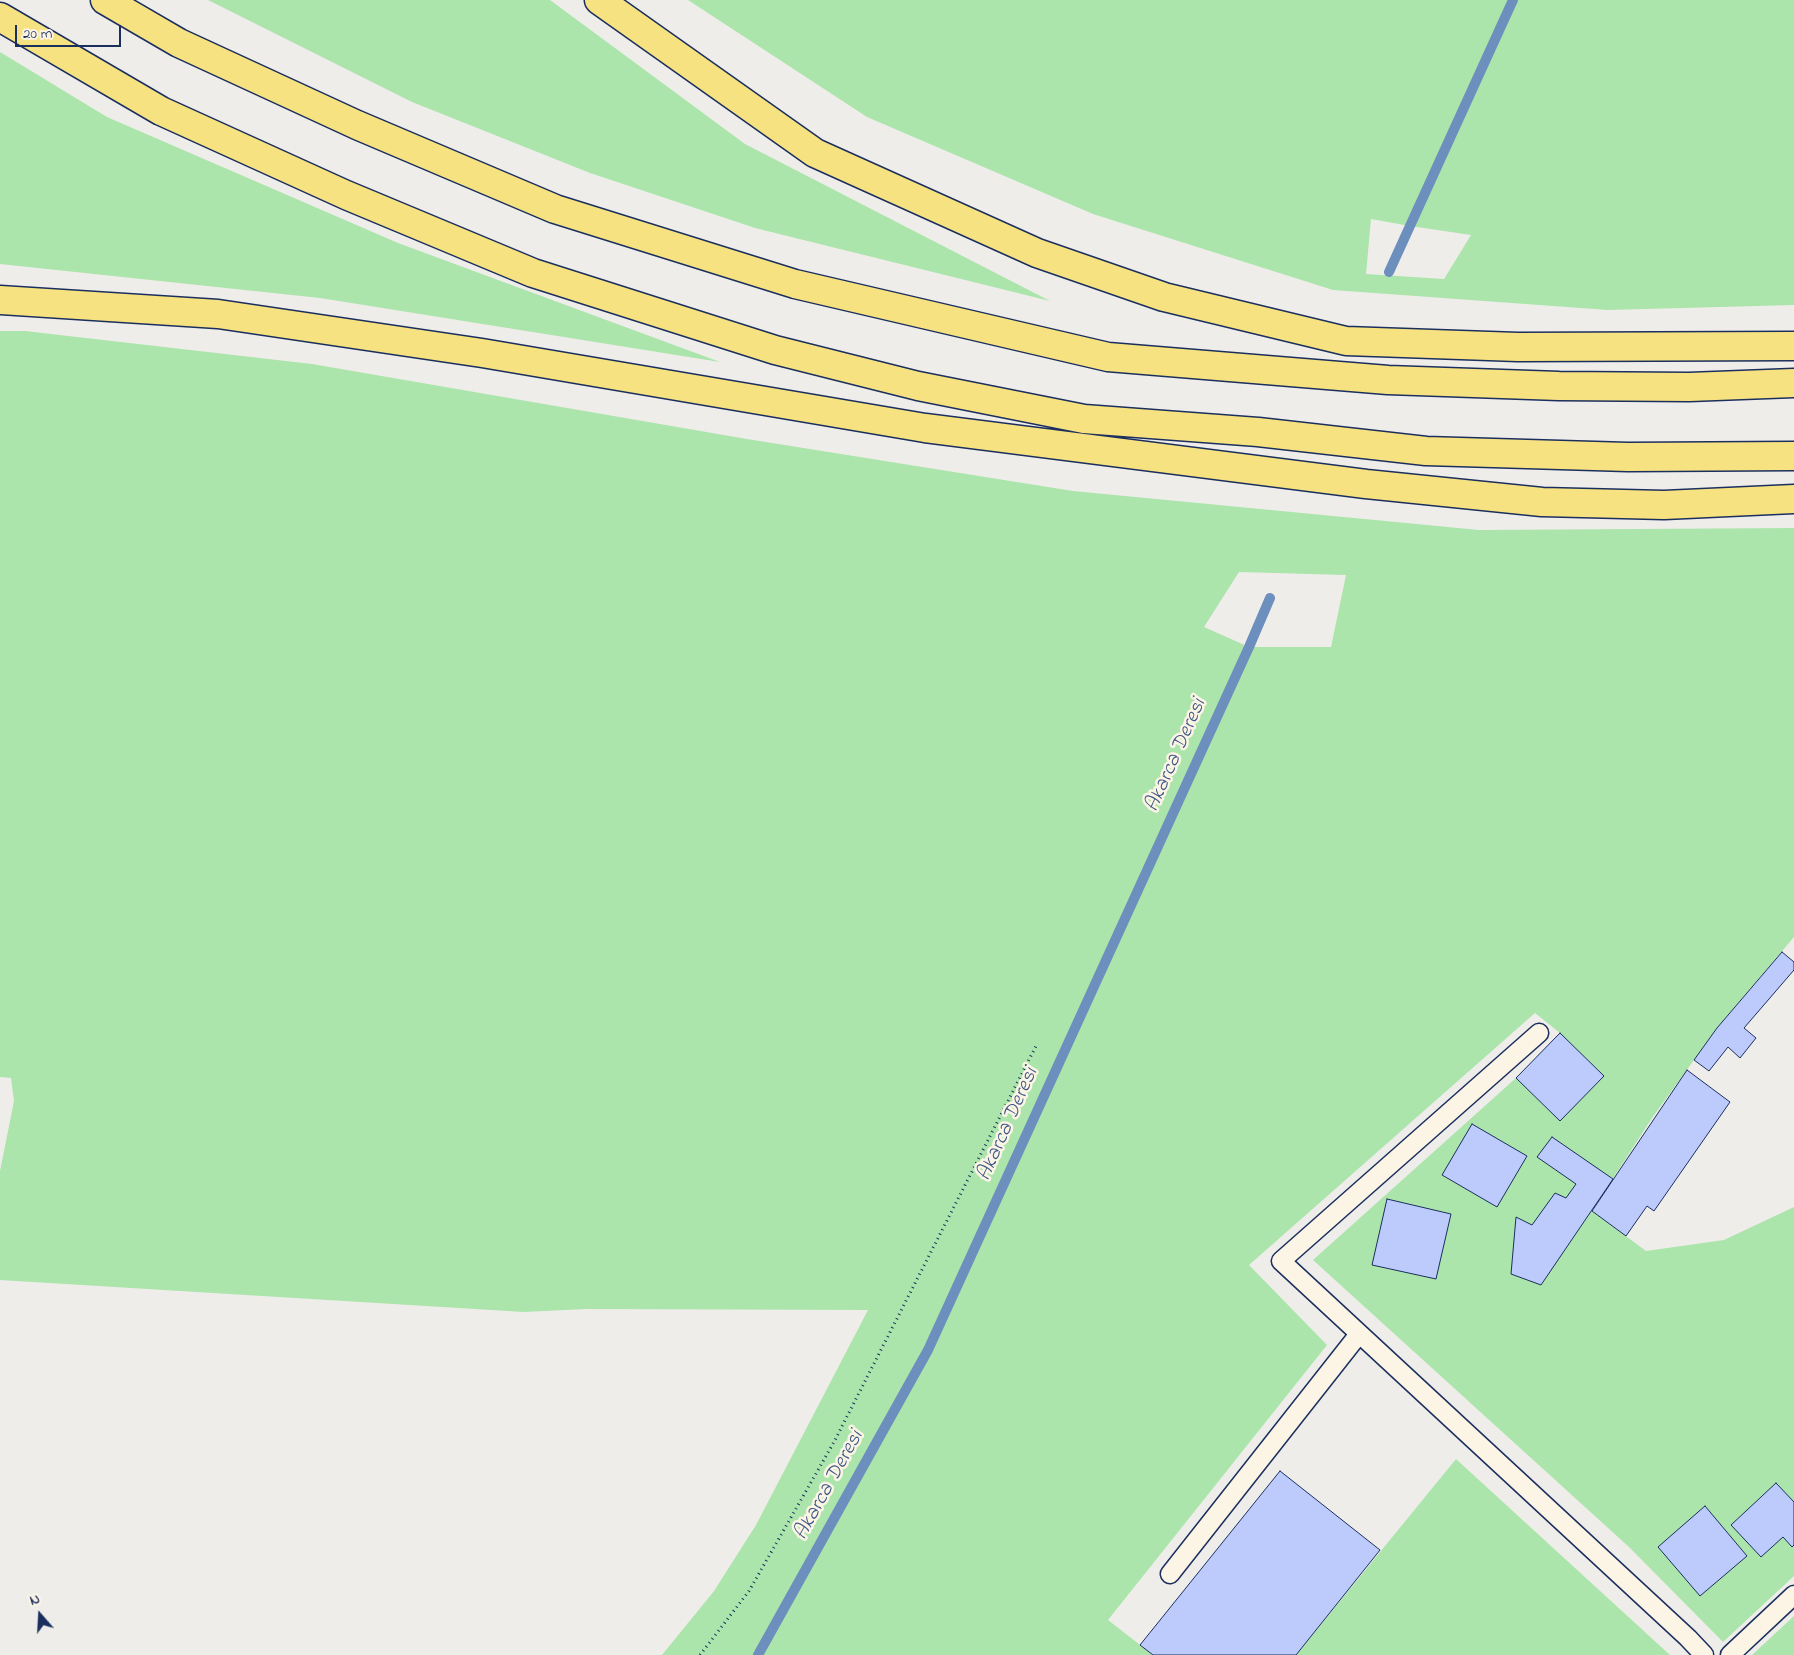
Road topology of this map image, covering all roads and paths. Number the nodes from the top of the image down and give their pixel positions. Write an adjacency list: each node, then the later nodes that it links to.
1 (105, 0): 6 (highway)
2 (599, 0): 5 (highway)
3 (0, 17): 7 (highway)
4 (0, 300): 8 (highway)
5 (1794, 346)
6 (1794, 383)
7 (1794, 456)
8 (1794, 499)
9 (1539, 1033): 11 (lane)
10 (1036, 1046): 14 (path)
11 (1359, 1334): 12 (lane); 15 (lane)
12 (1170, 1574)
13 (1794, 1595): 16 (lane)
14 (700, 1655)
15 (1704, 1655)
16 (1730, 1655)

